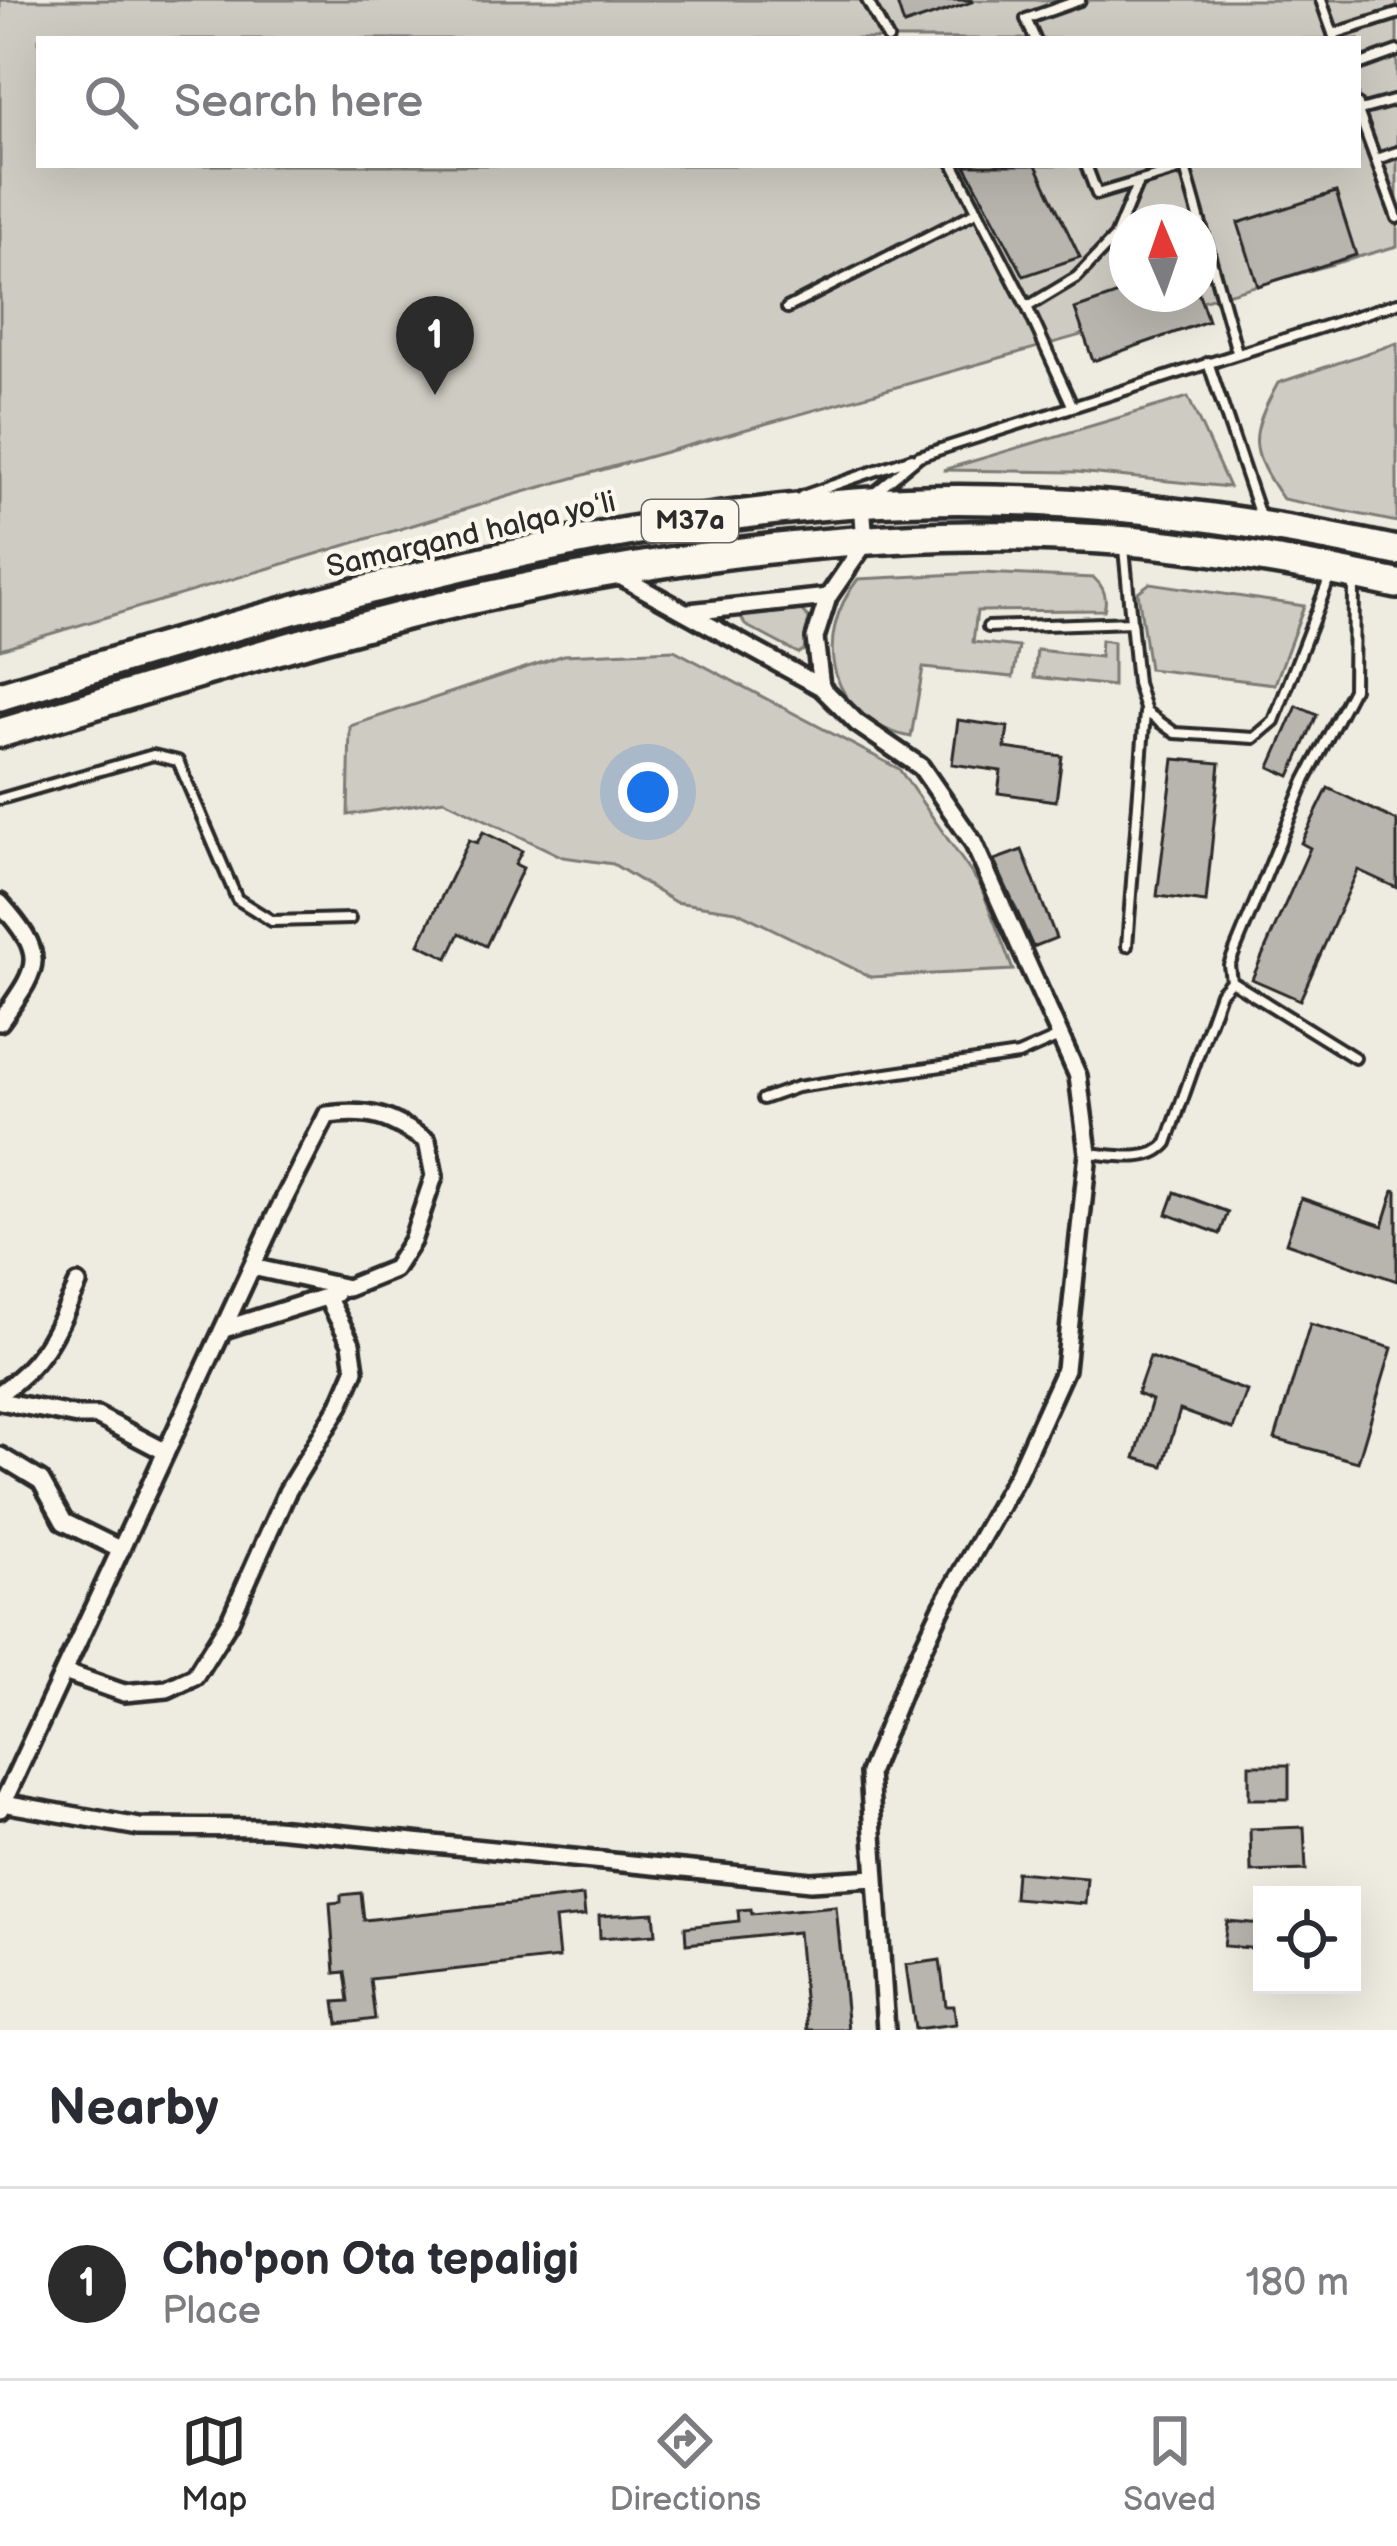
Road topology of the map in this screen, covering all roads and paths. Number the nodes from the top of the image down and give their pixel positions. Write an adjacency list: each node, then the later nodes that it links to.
1 (867, 0): 5 (lane)
2 (1080, 0): 6 (lane)
3 (1321, 0): 7 (lane)
4 (1397, 14): 7 (lane)
5 (886, 36)
6 (1034, 36)
7 (1334, 36)
8 (1397, 51): 9 (lane)
9 (1361, 64)
10 (1397, 100): 11 (lane)
11 (1361, 109)
12 (1361, 115): 14 (lane)
13 (1397, 152): 14 (lane)
14 (1377, 159): 21 (lane)
15 (956, 168): 20 (lane)
16 (1087, 168): 19 (lane)
17 (1183, 168): 19 (lane)
18 (1190, 168): 25 (lane)
19 (1138, 182): 23 (lane)
20 (978, 211): 23 (lane); 24 (lane)
21 (1397, 218)
22 (1397, 303): 25 (lane)
23 (1027, 307): 27 (lane)
24 (787, 308)
25 (1237, 352): 26 (lane)
26 (1208, 362): 27 (lane); 31 (lane)
27 (1072, 405): 28 (lane)
28 (919, 456): 29 (lane); 30 (lane)
29 (862, 502): 30 (highway, Samarqand halqa yoʻli / M37a); 31 (highway, Samarqand halqa yoʻli / M37a); 33 (street)
30 (752, 513): 43 (highway, Samarqand halqa yoʻli / M37a)
31 (1264, 526): 34 (highway, Samarqand halqa yoʻli / M37a)
32 (1124, 541): 33 (highway, M37a); 36 (highway, M37a); 40 (lane)
33 (865, 543): 35 (highway, M37a); 38 (street)
34 (1397, 551)
35 (610, 571): 39 (street); 45 (highway, M37a)
36 (1343, 573): 37 (highway, M37a); 44 (lane); 50 (lane)
37 (1397, 586)
38 (828, 597): 39 (street); 42 (street)
39 (686, 612): 42 (street)
40 (1132, 622): 41 (lane); 44 (lane)
41 (988, 627)
42 (821, 687): 52 (street)
43 (0, 696)
44 (1146, 712): 49 (lane)
45 (0, 733)
46 (0, 799): 48 (lane)
47 (0, 903): 51 (street)
48 (350, 919)
49 (1127, 946)
50 (1231, 980): 53 (lane); 55 (lane)
51 (0, 1022)
52 (1060, 1036): 54 (lane); 55 (street)
53 (1355, 1058)
54 (763, 1099)
55 (1088, 1153): 67 (street)
56 (252, 1268): 58 (street); 58 (street); 60 (street)
57 (78, 1284): 61 (street)
58 (347, 1288): 59 (street)
59 (327, 1298): 60 (street); 65 (street)
60 (224, 1329): 62 (street)
61 (0, 1397): 62 (street)
62 (166, 1452): 64 (street)
63 (0, 1456): 64 (street)
64 (121, 1550): 65 (street)
65 (64, 1672): 66 (street)
66 (2, 1806): 67 (street)
67 (874, 1878): 68 (street)
68 (886, 2030)

